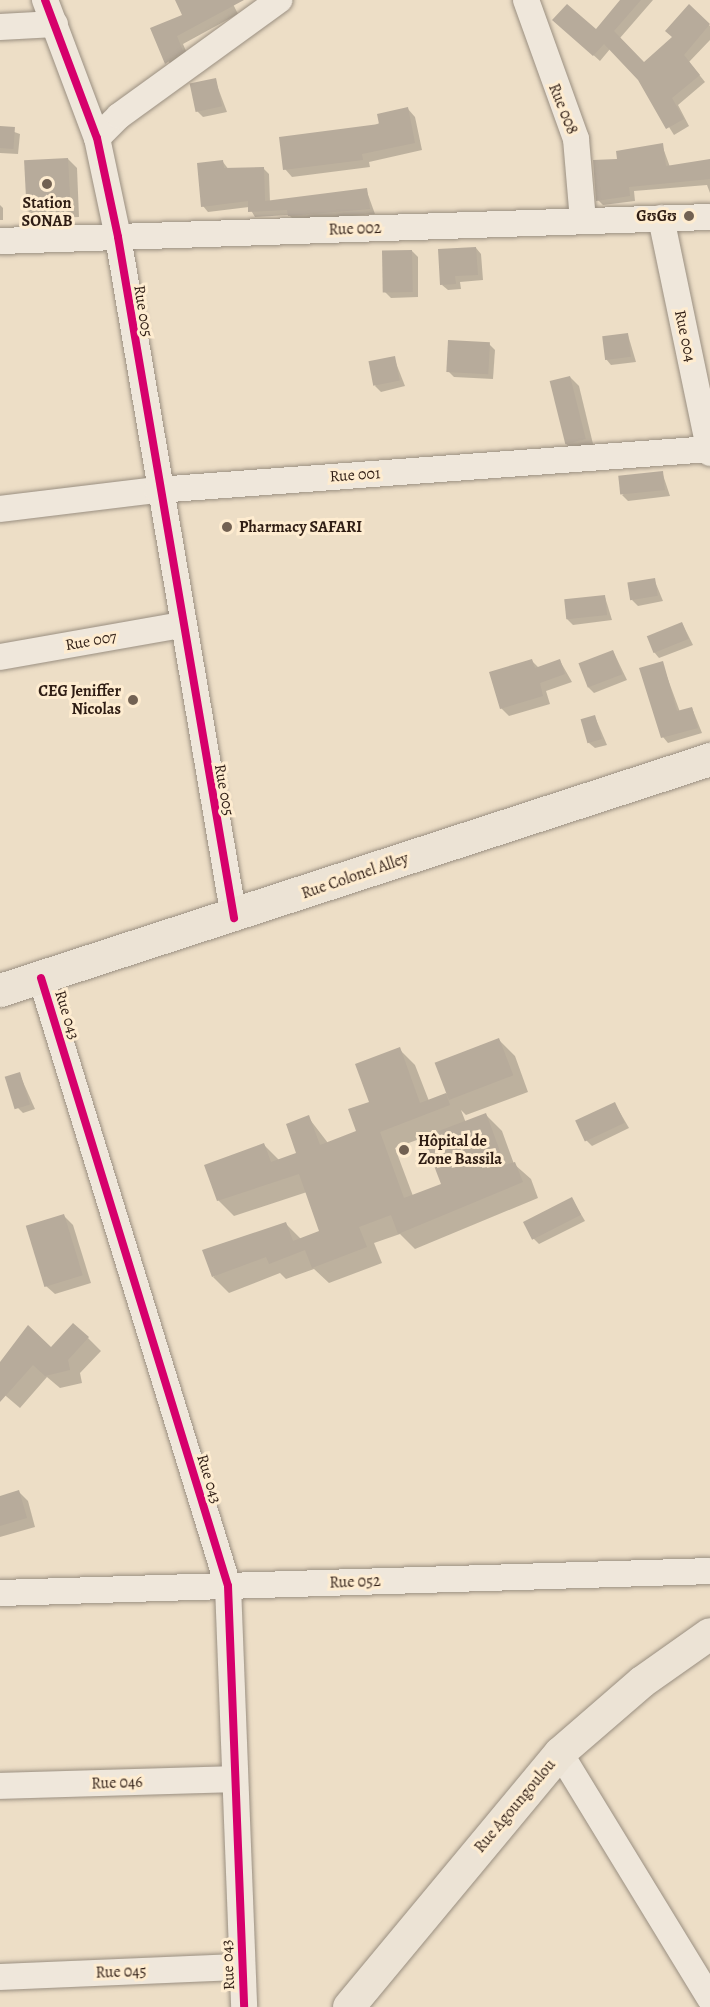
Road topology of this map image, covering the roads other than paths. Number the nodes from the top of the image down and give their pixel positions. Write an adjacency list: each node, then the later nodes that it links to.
1 (45, 0): 4 (street, Rue 005)
2 (279, 0): 6 (street)
3 (526, 0): 9 (street, Rue 008)
4 (55, 24): 5 (street); 6 (street, Rue 005)
5 (0, 27)
6 (97, 138): 10 (street, Rue 005)
7 (710, 217): 8 (street, Rue 002)
8 (661, 218): 9 (street, Rue 002); 12 (street, Rue 004)
9 (583, 221): 10 (street, Rue 002)
10 (118, 237): 11 (street, Rue 002); 13 (street, Rue 005)
11 (0, 240)
12 (709, 451): 13 (street, Rue 001)
13 (157, 490): 14 (street, Rue 001); 15 (street, Rue 005)
14 (0, 509)
15 (181, 625): 16 (street, Rue 007); 18 (street, Rue 005)
16 (0, 657)
17 (710, 759): 18 (highway, Rue Colonel Alley)
18 (234, 918): 19 (highway, Rue Colonel Alley)
19 (41, 978): 20 (highway, Rue Colonel Alley); 22 (street, Rue 043)
20 (0, 990)
21 (708, 1575): 22 (street, Rue 052)
22 (228, 1586): 23 (street, Rue 052); 26 (street, Rue 043)
23 (0, 1593)
24 (710, 1634): 25 (main road, Rue Agoungoulou)
25 (560, 1753): 30 (street); 32 (main road, Rue Agoungoulou)
26 (234, 1779): 27 (street, Rue 046); 28 (street, Rue 043)
27 (0, 1786)
28 (242, 1967): 29 (street, Rue 045); 31 (street, Rue 043)
29 (0, 1977)
30 (710, 1999)
31 (244, 2007)
32 (349, 2007)

